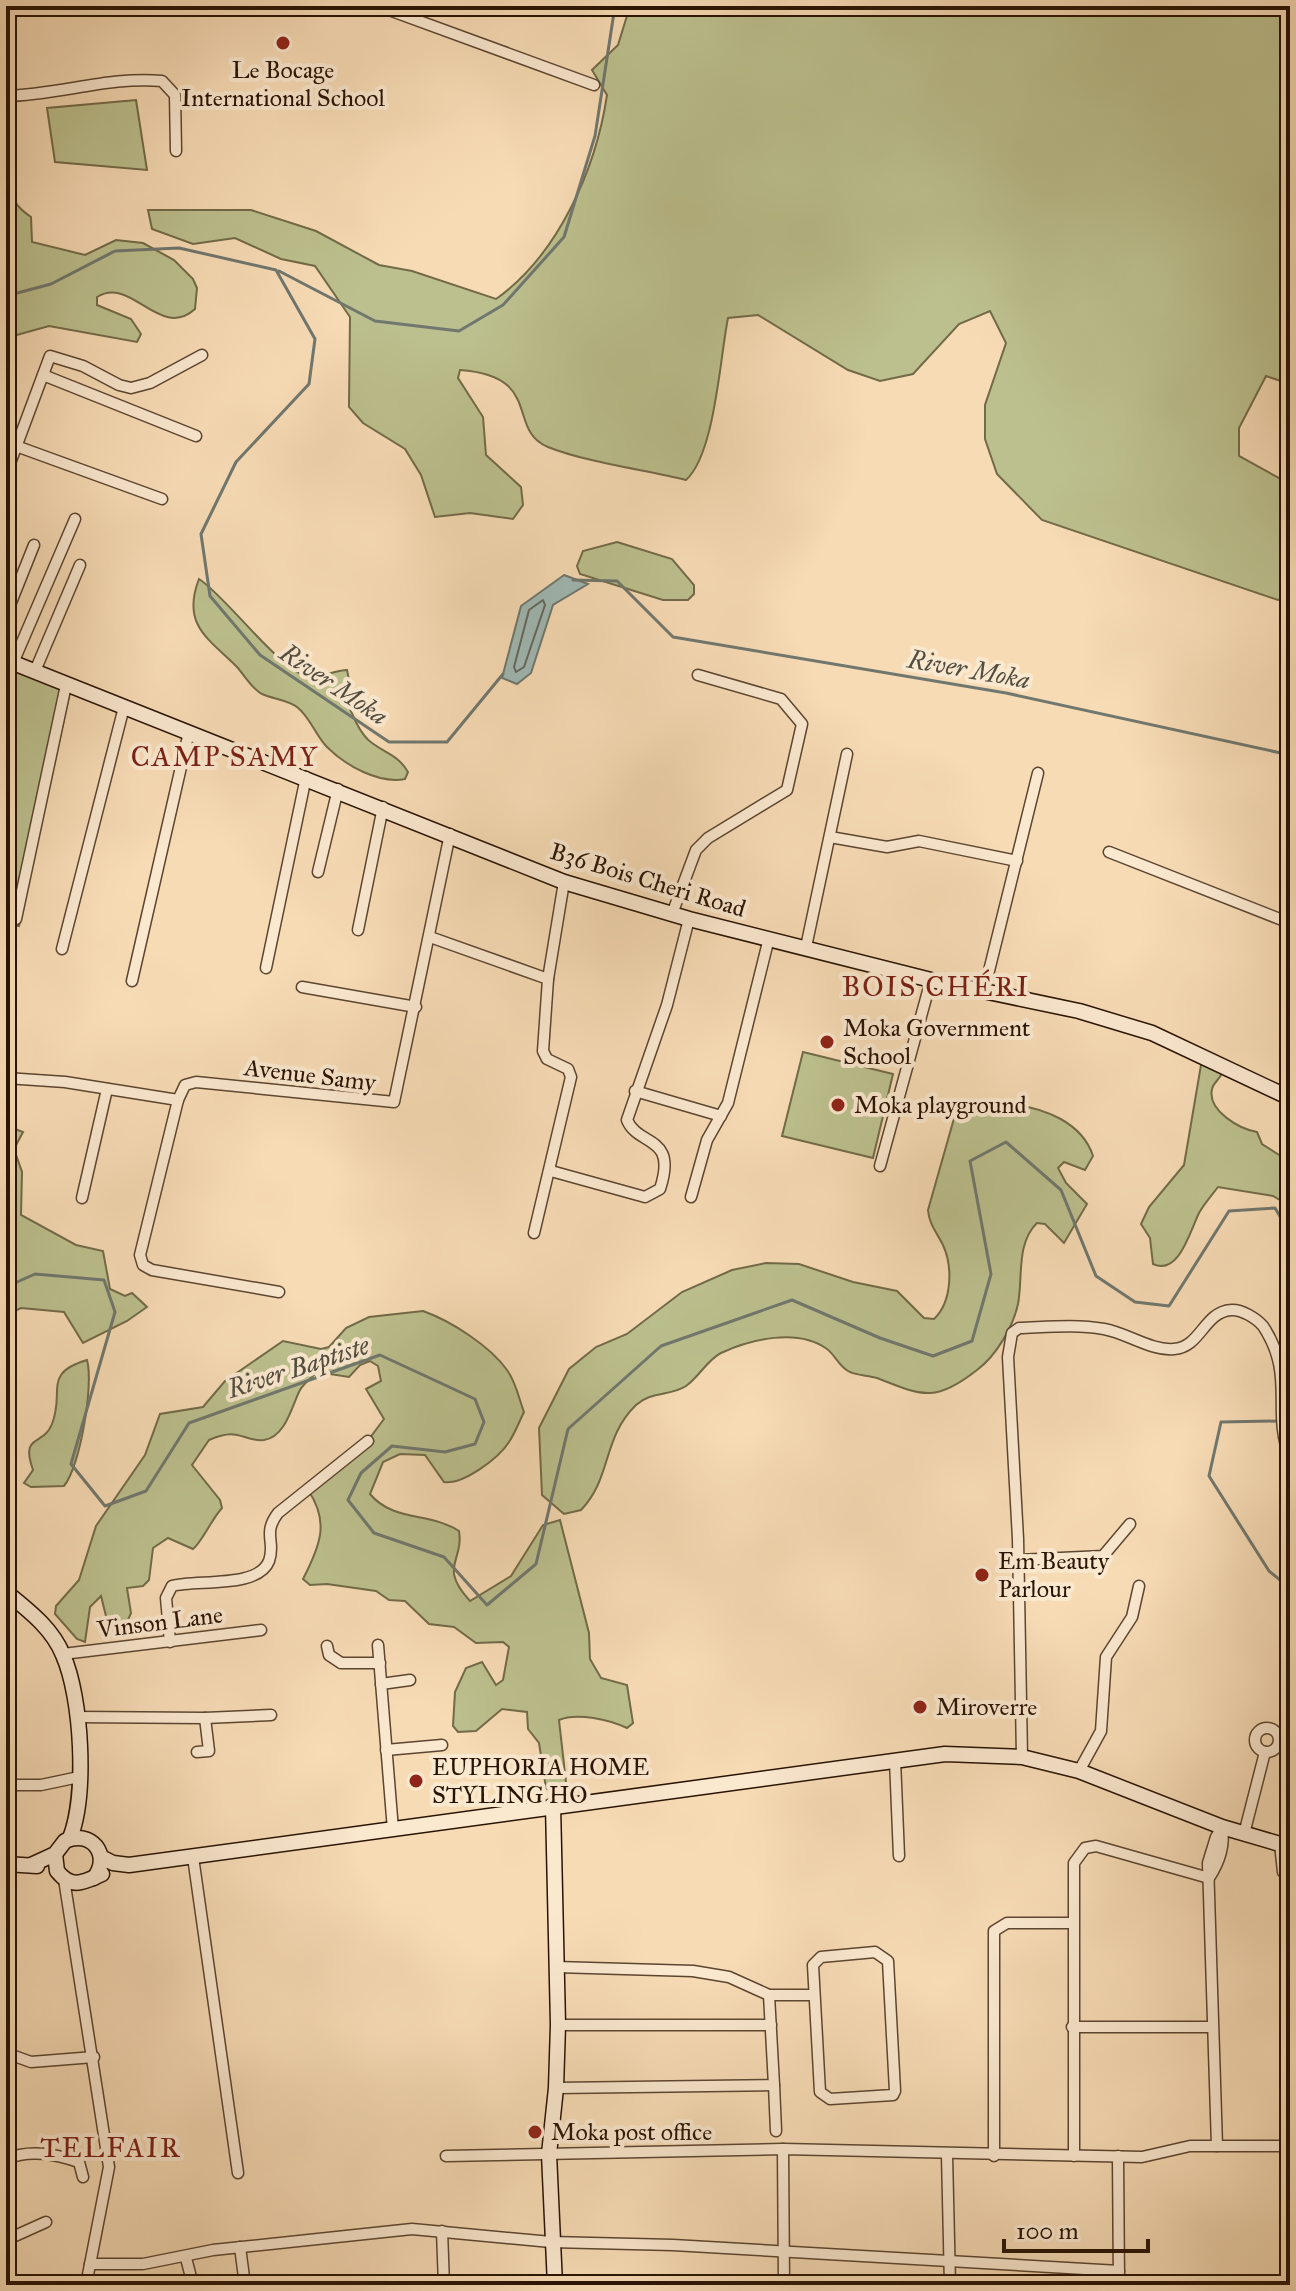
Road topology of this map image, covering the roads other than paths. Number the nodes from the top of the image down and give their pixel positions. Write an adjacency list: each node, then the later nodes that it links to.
1 (378, 6): 2 (street)
2 (594, 85)
3 (6, 96): 4 (street)
4 (176, 151)
5 (202, 355): 6 (street)
6 (43, 375): 7 (street); 8 (street)
7 (196, 436)
8 (12, 449): 9 (street); 10 (street)
9 (6, 474)
10 (162, 499)
11 (75, 519): 15 (street)
12 (34, 545): 14 (street)
13 (80, 565): 16 (street)
14 (6, 615)
15 (10, 661): 16 (main road, B36 Bois Cheri Road)
16 (35, 671): 18 (main road, B36 Bois Cheri Road)
17 (698, 675): 32 (street)
18 (66, 685): 19 (main road, B36 Bois Cheri Road); 33 (street)
19 (124, 707): 20 (main road, B36 Bois Cheri Road); 40 (street)
20 (189, 732): 23 (main road, B36 Bois Cheri Road); 44 (street)
21 (847, 754): 27 (street)
22 (1038, 773): 29 (street)
23 (306, 777): 24 (main road, B36 Bois Cheri Road); 41 (street)
24 (338, 789): 25 (main road, B36 Bois Cheri Road); 30 (street)
25 (383, 807): 26 (main road, B36 Bois Cheri Road); 36 (street)
26 (450, 834): 31 (main road, B36 Bois Cheri Road); 37 (street, Avenue Samy)
27 (830, 837): 29 (street); 39 (street)
28 (1109, 852): 35 (street)
29 (1017, 861): 46 (street)
30 (318, 872)
31 (564, 882): 32 (main road, B36 Bois Cheri Road); 42 (street)
32 (672, 914): 34 (main road, B36 Bois Cheri Road)
33 (16, 919)
34 (689, 919): 38 (main road, B36 Bois Cheri Road); 50 (street)
35 (1290, 923)
36 (358, 930)
37 (430, 937): 42 (street); 47 (street, Avenue Samy)
38 (769, 938): 39 (main road, B36 Bois Cheri Road); 53 (street)
39 (806, 947): 43 (main road, B36 Bois Cheri Road)
40 (62, 949)
41 (266, 968)
42 (548, 979): 55 (street)
43 (931, 980): 46 (main road, B36 Bois Cheri Road); 54 (street)
44 (132, 981)
45 (302, 987): 47 (street)
46 (984, 991): 51 (main road, B36 Bois Cheri Road)
47 (416, 1007): 52 (street, Avenue Samy)
48 (6, 1078): 49 (street)
49 (107, 1089): 52 (street); 57 (street)
50 (635, 1091): 53 (street); 55 (street)
51 (1290, 1098)
52 (178, 1100): 59 (street)
53 (721, 1116): 56 (street)
54 (880, 1166)
55 (551, 1171): 58 (street)
56 (691, 1197)
57 (82, 1198)
58 (534, 1233)
59 (279, 1292)
60 (368, 1441): 67 (street)
61 (1290, 1458): 63 (street)
62 (1130, 1524): 63 (street)
63 (1018, 1560): 81 (street)
64 (1139, 1586): 83 (street)
65 (6, 1592): 70 (main road)
66 (261, 1630): 67 (street, Vinson Lane)
67 (170, 1642): 70 (street, Vinson Lane)
68 (378, 1645): 71 (street)
69 (327, 1646): 71 (street)
70 (63, 1654): 75 (main road)
71 (380, 1663): 73 (street)
72 (410, 1680): 73 (street)
73 (381, 1684): 78 (street)
74 (271, 1715): 76 (street)
75 (76, 1717): 76 (street); 84 (main road)
76 (205, 1718): 79 (street)
77 (442, 1745): 78 (street)
78 (386, 1750): 89 (street)
79 (197, 1752)
80 (1265, 1752): 90 (street)
81 (1022, 1757): 82 (main road); 83 (main road)
82 (895, 1760): 86 (main road); 95 (street)
83 (1079, 1771): 88 (main road)
84 (79, 1777): 85 (street); 87 (main road)
85 (6, 1785)
86 (553, 1805): 89 (main road); 106 (main road)
87 (78, 1808): 91 (main road); 92 (main road)
88 (1222, 1827): 90 (main road); 103 (street)
89 (393, 1830): 97 (main road)
90 (1244, 1834): 93 (main road)
91 (70, 1838): 92 (main road); 94 (main road)
92 (87, 1838): 96 (main road)
93 (1285, 1846): 104 (street)
94 (55, 1854): 99 (main road); 101 (main road)
95 (899, 1856)
96 (101, 1857): 100 (main road); 102 (main road)
97 (193, 1857): 100 (main road); 128 (street)
98 (6, 1864): 99 (main road)
99 (31, 1865): 101 (main road)
100 (129, 1865): 102 (main road)
101 (66, 1878): 102 (main road); 114 (street)
102 (94, 1878)
103 (1209, 1878): 105 (street); 112 (street)
104 (1290, 1879)
105 (1073, 1923): 111 (street); 124 (street)
106 (556, 1967): 107 (street); 109 (main road)
107 (769, 1995): 108 (street); 110 (street)
108 (814, 1995): 108 (street)
109 (558, 2025): 110 (street); 116 (main road)
110 (771, 2025): 115 (street)
111 (1072, 2027): 112 (street); 125 (street)
112 (1212, 2027): 118 (street)
113 (6, 2053): 114 (street)
114 (94, 2057): 138 (street)
115 (774, 2085): 116 (street); 117 (street)
116 (556, 2088): 121 (main road)
117 (776, 2131)
118 (1217, 2146): 119 (street); 126 (street)
119 (1290, 2146)
120 (783, 2149): 121 (street); 122 (street); 135 (street)
121 (549, 2154): 123 (street); 133 (main road)
122 (947, 2155): 124 (street); 137 (street)
123 (446, 2156)
124 (994, 2156): 125 (street)
125 (1074, 2156): 126 (street)
126 (1118, 2156): 139 (street)
127 (6, 2159): 129 (street)
128 (238, 2173)
129 (83, 2177)
130 (46, 2222): 132 (street)
131 (442, 2231): 133 (street); 134 (street); 143 (street)
132 (6, 2240)
133 (551, 2242): 135 (street); 144 (main road)
134 (240, 2247): 136 (street); 142 (street)
135 (783, 2252): 137 (street); 145 (street)
136 (186, 2258): 138 (street); 141 (street)
137 (949, 2260): 139 (street); 146 (street)
138 (90, 2264): 140 (street)
139 (1119, 2271): 147 (street)
140 (86, 2285)
141 (193, 2285)
142 (245, 2285)
143 (444, 2285)
144 (555, 2285)
145 (784, 2285)
146 (950, 2285)
147 (1119, 2285)

